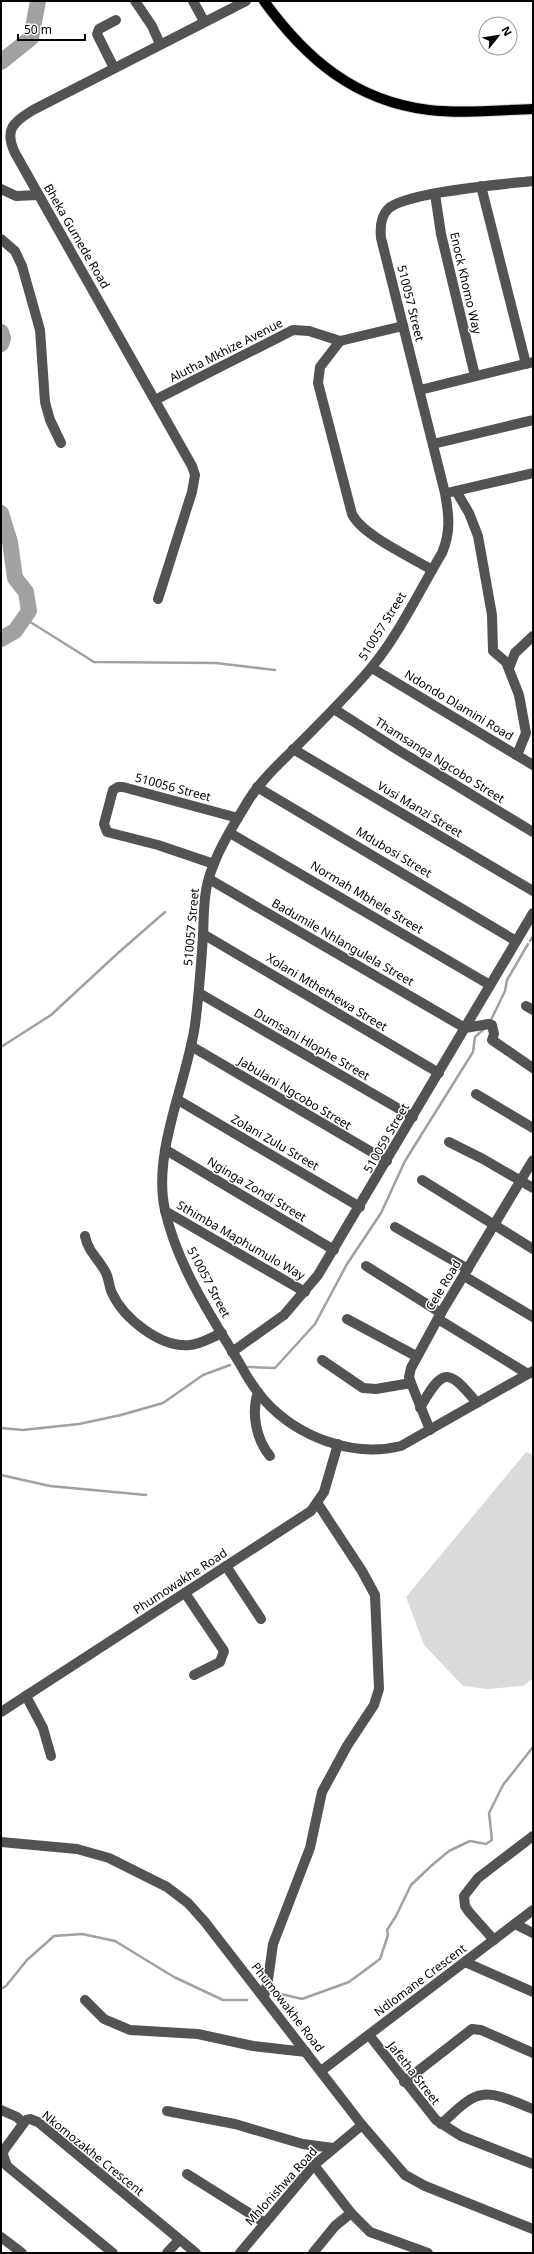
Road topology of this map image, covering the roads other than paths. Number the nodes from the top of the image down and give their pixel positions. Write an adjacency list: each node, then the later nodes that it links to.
1 (135, 1): 7 (street)
2 (194, 1): 6 (street)
3 (246, 1): 6 (street, Bheka Gumede Road)
4 (264, 1): 9 (main road)
5 (116, 20): 8 (street)
6 (204, 21): 7 (street, Bheka Gumede Road)
7 (160, 44): 8 (street, Bheka Gumede Road)
8 (114, 68): 14 (street, Bheka Gumede Road)
9 (533, 109)
10 (533, 181): 11 (street)
11 (481, 186): 13 (street); 18 (street)
12 (1, 189): 14 (street)
13 (435, 194): 16 (street, 510057 Street); 19 (street, Enock Khomo Way)
14 (38, 195): 21 (street, Bheka Gumede Road)
15 (1, 239): 23 (street)
16 (403, 326): 17 (street); 20 (street, 510057 Street)
17 (340, 341): 21 (street, Alutha Mkhize Avenue); 28 (street)
18 (529, 363): 19 (street)
19 (475, 376): 20 (street)
20 (420, 390): 24 (street, 510057 Street)
21 (155, 400): 29 (street, Bheka Gumede Road)
22 (533, 420): 24 (street)
23 (60, 442)
24 (433, 444): 27 (street, 510057 Street)
25 (533, 473): 26 (street)
26 (456, 491): 27 (street); 32 (street)
27 (445, 493): 28 (street, 510057 Street)
28 (432, 570): 31 (street, 510057 Street)
29 (158, 599)
30 (533, 636): 32 (street)
31 (372, 668): 33 (street, 510057 Street); 35 (street, Ndondo Dlamini Road)
32 (509, 668): 35 (street)
33 (334, 709): 34 (street, 510057 Street); 39 (street, Thamsanqa Ngcobo Street)
34 (294, 749): 37 (street, 510057 Street); 43 (street, Vusi Manzi Street)
35 (518, 755): 36 (street, Ndondo Dlamini Road)
36 (533, 765)
37 (257, 787): 38 (street, 510057 Street); 46 (street, Mdubosi Street)
38 (238, 818): 40 (street, 510057 Street); 41 (street, 510056 Street)
39 (533, 832)
40 (230, 833): 41 (street, 510057 Street); 47 (street, Normah Mbhele Street)
41 (214, 864): 42 (street, 510057 Street)
42 (209, 879): 45 (street, 510057 Street); 49 (street, Badumile Nhlangulela Street)
43 (533, 891)
44 (533, 913): 46 (street, 510059 Street)
45 (203, 934): 48 (street, 510057 Street); 52 (street, Xolani Mthethewa Street)
46 (516, 941): 47 (street, 510059 Street)
47 (490, 985): 49 (street, 510059 Street)
48 (199, 993): 50 (street, 510057 Street); 55 (street, Dumsani Hlophe Street)
49 (465, 1028): 51 (street); 52 (street, 510059 Street)
50 (191, 1046): 54 (street, 510057 Street); 60 (street, Jabulani Ngcobo Street)
51 (533, 1068)
52 (439, 1073): 55 (street, 510059 Street)
53 (476, 1094): 56 (street)
54 (178, 1100): 58 (street, 510057 Street); 64 (street, Zolani Zulu Street)
55 (412, 1117): 60 (street, 510059 Street)
56 (533, 1128)
57 (449, 1142): 62 (street)
58 (166, 1150): 65 (street, 510057 Street); 69 (street, Nginga Zondi Street)
59 (533, 1160): 62 (street, Cele Road)
60 (387, 1161): 64 (street, 510059 Street)
61 (422, 1180): 66 (street)
62 (521, 1180): 63 (street); 66 (street, Cele Road)
63 (533, 1188)
64 (360, 1206): 69 (street, 510059 Street)
65 (165, 1211): 73 (street, Sthimba Maphumulo Way); 77 (street, 510057 Street)
66 (495, 1224): 70 (street); 72 (street, Cele Road)
67 (395, 1227): 72 (street)
68 (85, 1236): 77 (street)
69 (334, 1250): 73 (street, 510059 Street)
70 (533, 1250)
71 (366, 1266): 74 (street)
72 (466, 1273): 74 (street, Cele Road); 75 (street)
73 (305, 1292): 78 (street, 510059 Street)
74 (439, 1316): 79 (street, Cele Road); 81 (street)
75 (533, 1317)
76 (347, 1319): 79 (street)
77 (222, 1333): 78 (street, 510057 Street)
78 (232, 1352): 83 (street, 510057 Street)
79 (416, 1356): 82 (street, Cele Road)
80 (322, 1360): 82 (street)
81 (531, 1372): 84 (street, 510057 Street)
82 (411, 1384): 85 (street, Cele Road)
83 (258, 1392): 87 (street, 510057 Street); 88 (street)
84 (477, 1403): 85 (street); 86 (street, 510057 Street)
85 (420, 1408): 86 (street, Cele Road)
86 (430, 1430): 87 (street, 510057 Street)
87 (338, 1444): 89 (street, Phumowakhe Road)
88 (270, 1456)
89 (318, 1504): 90 (street, Phumowakhe Road); 105 (street)
90 (226, 1566): 91 (street, Phumowakhe Road); 92 (street)
91 (185, 1593): 93 (street); 94 (street, Phumowakhe Road)
92 (261, 1618)
93 (194, 1676)
94 (26, 1696): 95 (street, Phumowakhe Road); 96 (street)
95 (1, 1712)
96 (51, 1756)
97 (533, 1836): 102 (street)
98 (1, 1842): 105 (street, Phumowakhe Road)
99 (533, 1910): 100 (street, Ndlomane Crescent)
100 (515, 1924): 101 (street); 102 (street, Ndlomane Crescent)
101 (533, 1933)
102 (494, 1940): 103 (street, Ndlomane Crescent)
103 (465, 1962): 104 (street); 107 (street, Ndlomane Crescent)
104 (533, 1992)
105 (264, 1997): 108 (street, Phumowakhe Road)
106 (85, 2000): 108 (street)
107 (369, 2035): 110 (street, Ndlomane Crescent); 111 (street, Jafetha Street)
108 (306, 2052): 110 (street, Phumowakhe Road)
109 (533, 2052): 111 (street)
110 (321, 2071): 117 (street, Phumowakhe Road)
111 (404, 2082): 116 (street, Jafetha Street)
112 (533, 2109): 116 (street)
113 (1, 2110): 115 (street)
114 (167, 2111): 118 (street)
115 (23, 2122): 126 (street, Nkomozakhe Crescent); 128 (street, Nkomozakhe Crescent)
116 (441, 2124): 119 (street, Jafetha Street)
117 (362, 2125): 118 (street, Mhlonishwa Road); 124 (street, Phumowakhe Road)
118 (333, 2148): 120 (street, Mhlonishwa Road)
119 (533, 2164)
120 (314, 2165): 122 (street); 123 (street, Mhlonishwa Road)
121 (187, 2174): 123 (street)
122 (351, 2213): 132 (street); 133 (street)
123 (265, 2223): 131 (street, Mhlonishwa Road)
124 (533, 2229)
125 (1, 2237): 127 (street)
126 (179, 2240): 129 (street); 130 (street, Nkomozakhe Crescent)
127 (22, 2253)
128 (113, 2253)
129 (167, 2253)
130 (196, 2253)
131 (240, 2253)
132 (313, 2253)
133 (428, 2253)

